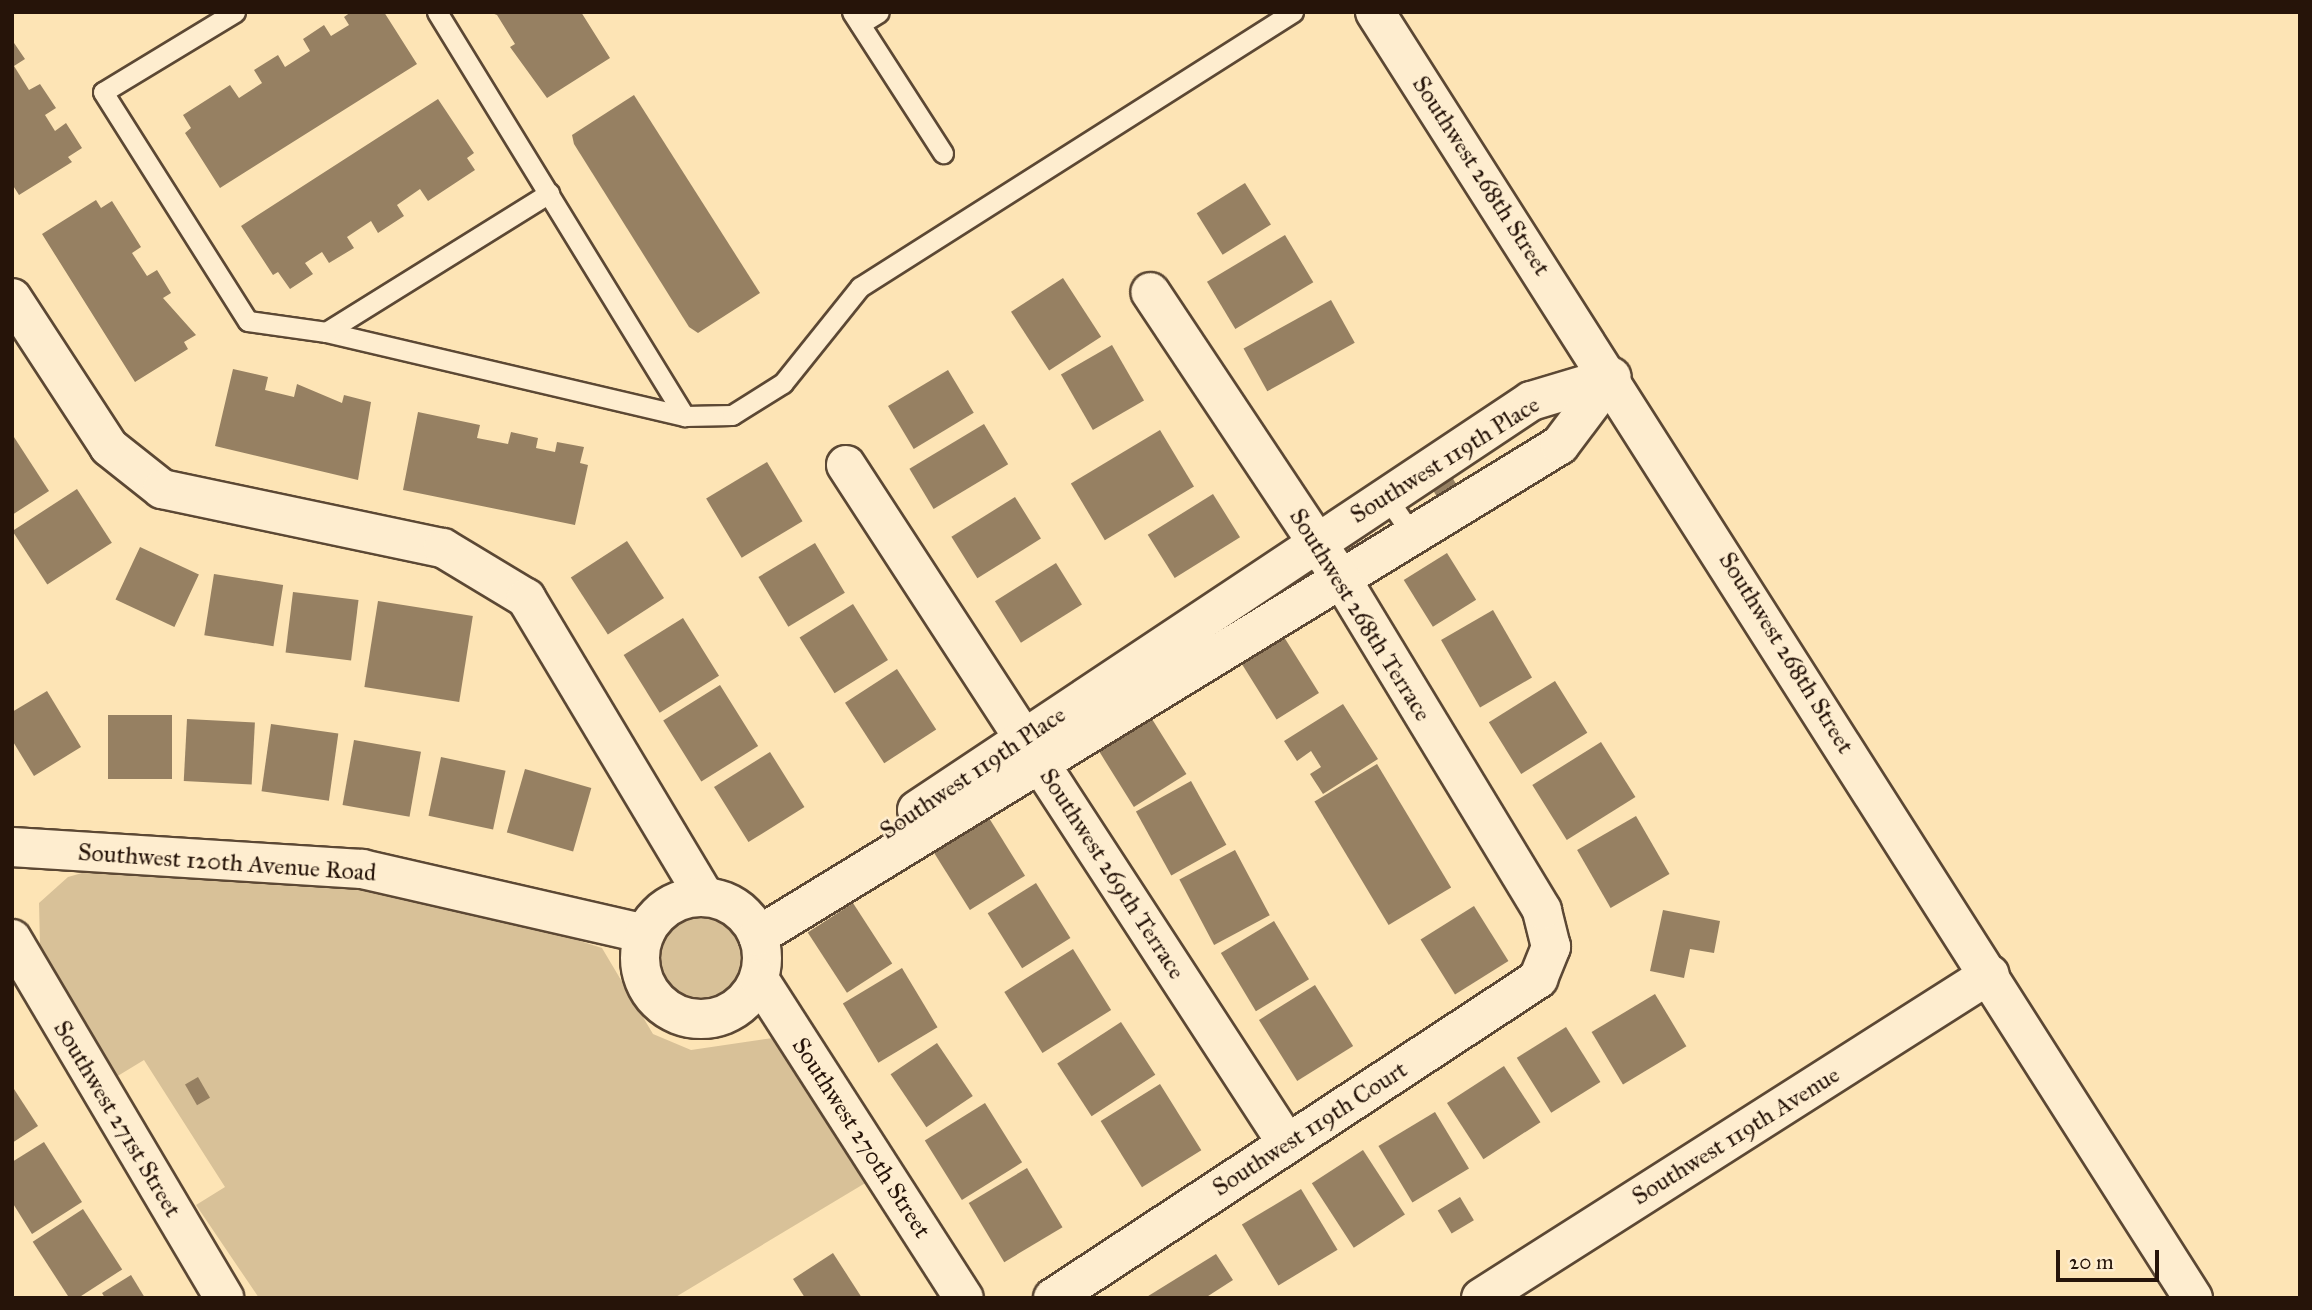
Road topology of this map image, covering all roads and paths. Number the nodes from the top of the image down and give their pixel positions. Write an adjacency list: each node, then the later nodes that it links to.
1 (235, 12): 11 (lane)
2 (437, 12): 8 (lane)
3 (879, 12): 6 (lane)
4 (1293, 12): 13 (lane)
5 (1375, 12): 12 (street, Southwest 268th Street)
6 (856, 18): 7 (lane)
7 (943, 153)
8 (550, 192): 11 (lane); 13 (lane)
9 (1150, 292): 17 (street, Southwest 268th Terrace)
10 (12, 298): 21 (street)
11 (326, 332): 13 (lane)
12 (1611, 377): 15 (street, Southwest 119th Place); 16 (street, Southwest 119th Place); 26 (street, Southwest 268th Street)
13 (685, 416)
14 (846, 465): 19 (street, Southwest 269th Terrace)
15 (1386, 496): 16 (lane); 17 (street, Southwest 119th Place)
16 (1415, 539): 18 (street, Southwest 119th Place)
17 (1317, 542): 18 (street, Southwest 268th Terrace); 19 (street, Southwest 119th Place)
18 (1343, 582): 19 (street, Southwest 119th Place); 25 (street, Southwest 268th Terrace)
19 (1031, 751): 22 (street, Southwest 119th Place); 28 (street, Southwest 269th Terrace)
20 (12, 847): 23 (street, Southwest 120th Avenue Road)
21 (705, 897): 22 (street); 23 (street)
22 (753, 928): 27 (street)
23 (645, 934): 27 (street)
24 (12, 939): 29 (street, Southwest 271st Street)
25 (1551, 947): 28 (street, Southwest 119th Court)
26 (1990, 974): 32 (street, Southwest 119th Avenue); 33 (street, Southwest 268th Street)
27 (759, 979): 30 (street, Southwest 270th Street)
28 (1286, 1142): 31 (street, Southwest 119th Court)
29 (225, 1298)
30 (964, 1298)
31 (1053, 1298)
32 (1481, 1298)
33 (2193, 1298)

